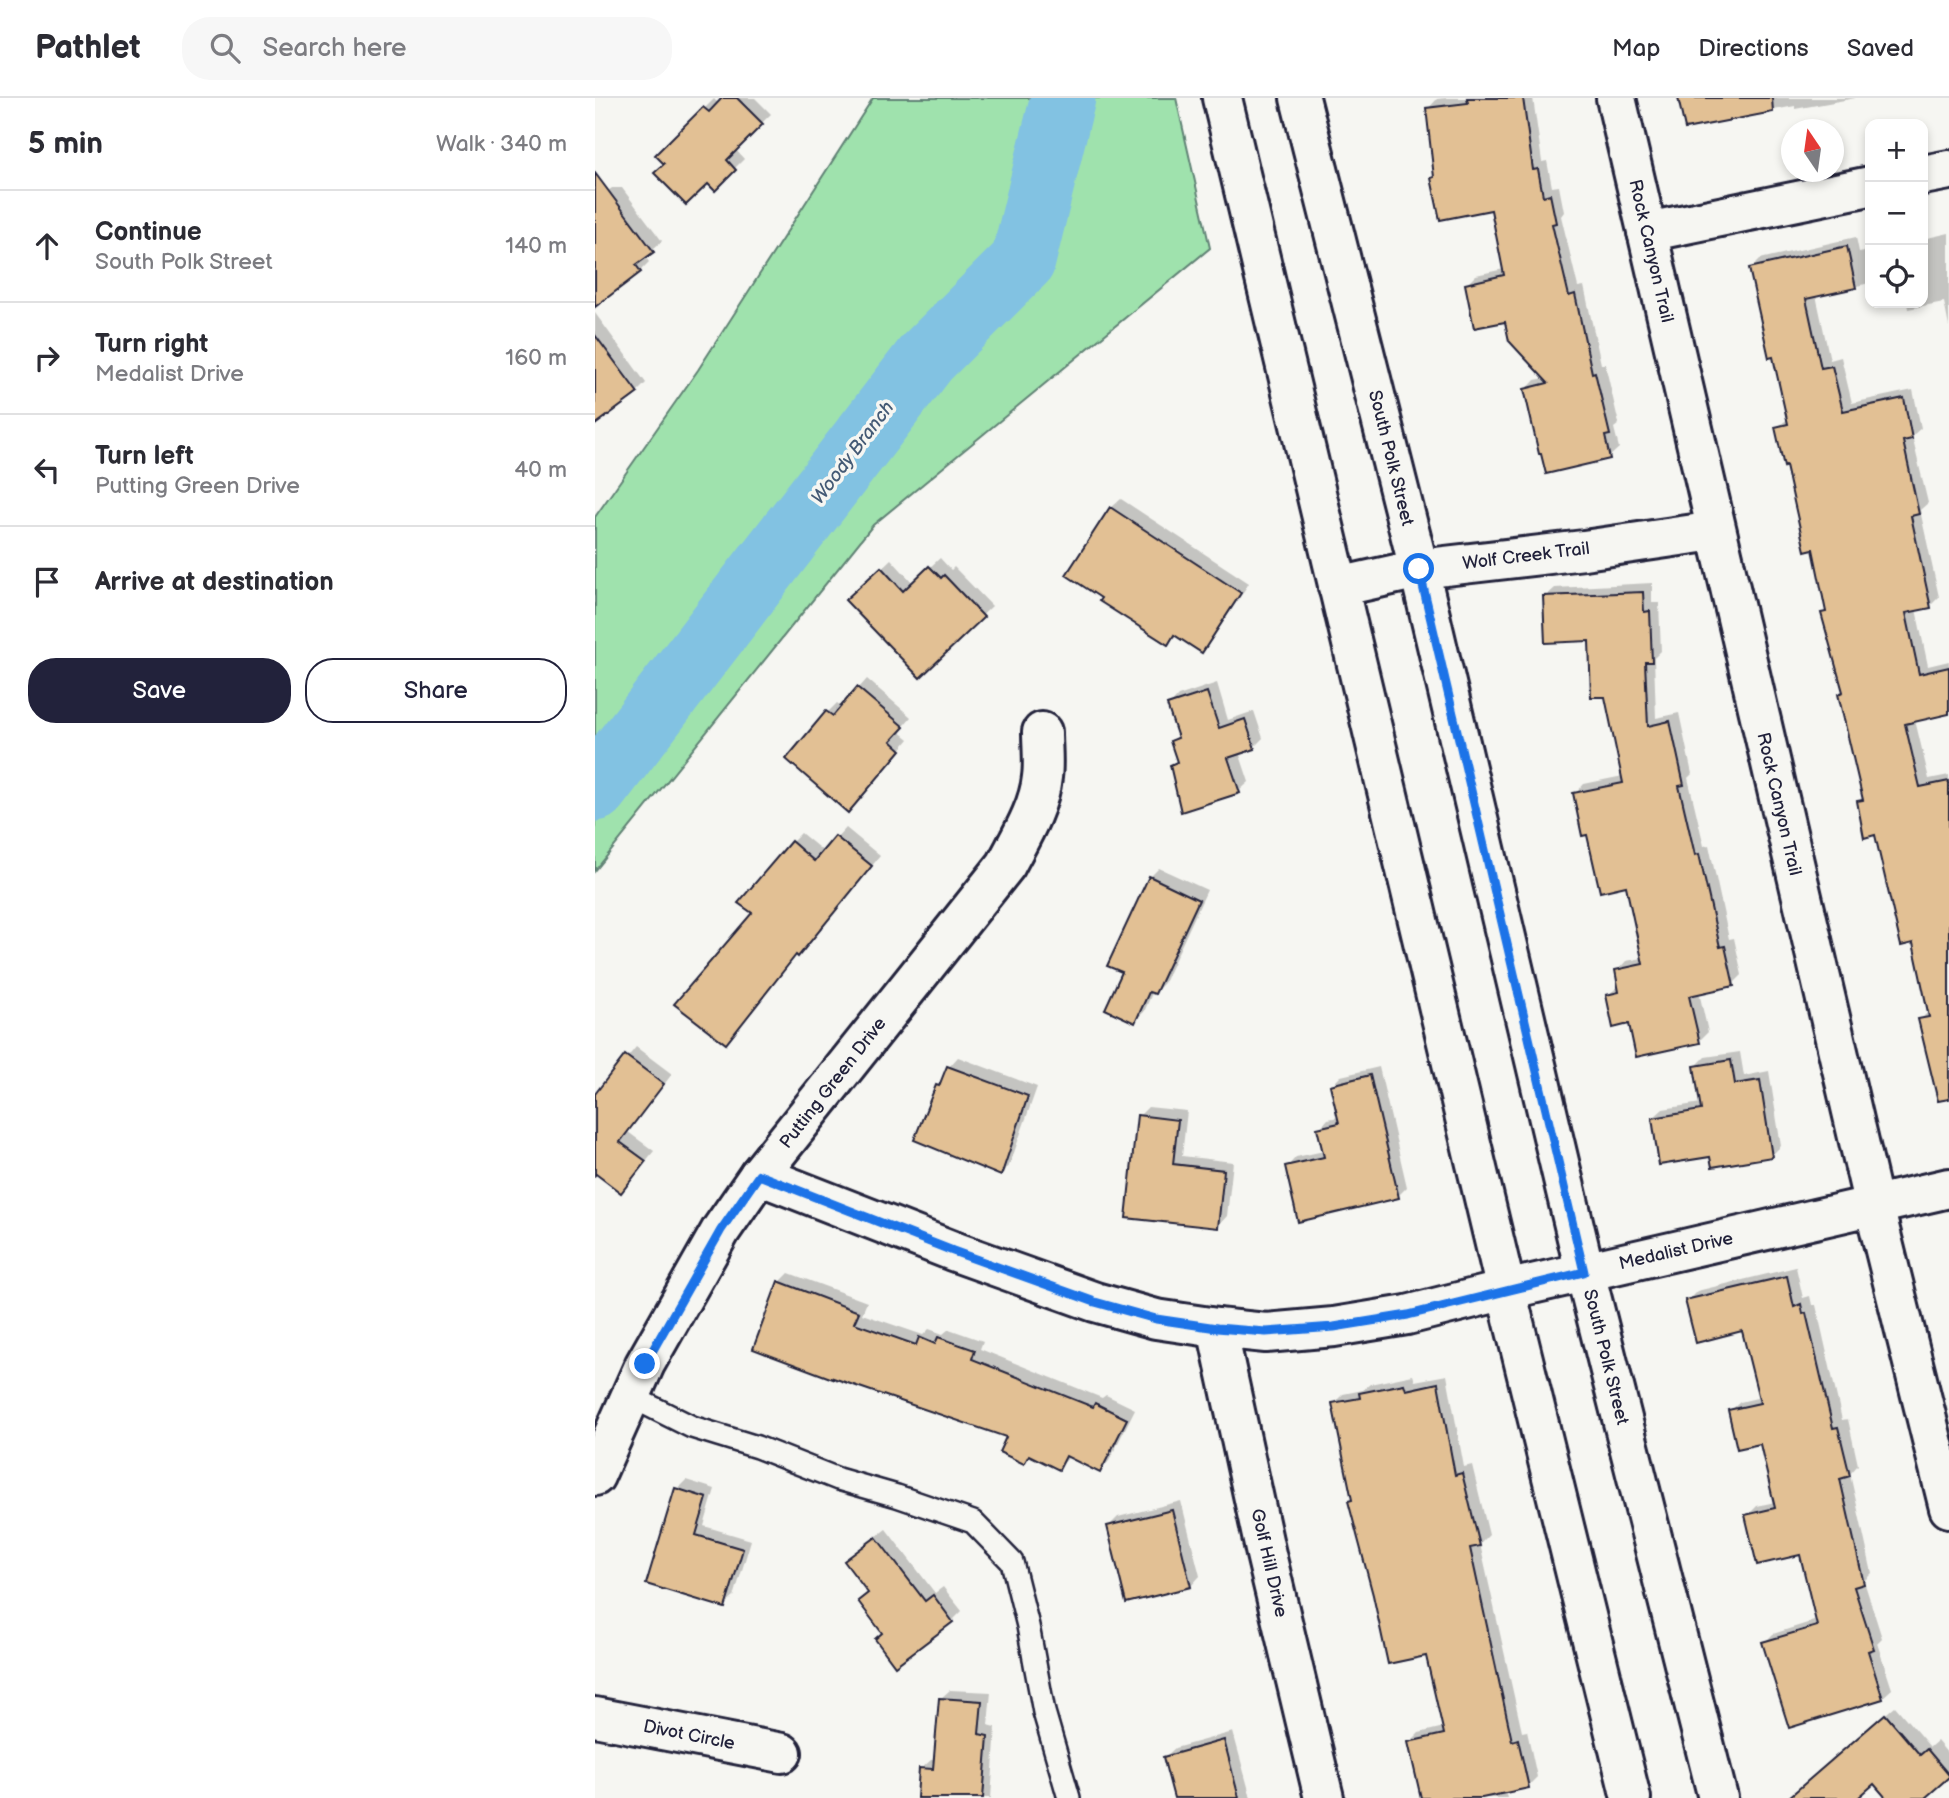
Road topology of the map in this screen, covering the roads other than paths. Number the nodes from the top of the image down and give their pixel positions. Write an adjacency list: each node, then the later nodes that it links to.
1 (1222, 98): 10 (street)
2 (1300, 98): 9 (street, South Polk Street)
3 (1616, 98): 7 (street, Rock Canyon Trail)
4 (1949, 170): 5 (street)
5 (1928, 174)
6 (1865, 187): 7 (street)
7 (1647, 232): 8 (street, Rock Canyon Trail)
8 (1715, 531): 9 (street, Wolf Creek Trail); 14 (street, Rock Canyon Trail)
9 (1419, 569): 10 (street, Wolf Creek Trail); 15 (street, South Polk Street)
10 (1338, 587): 16 (street)
11 (1042, 732): 12 (street, Putting Green Drive)
12 (759, 1175): 17 (street, Medalist Drive); 18 (street, Putting Green Drive)
13 (1949, 1188): 14 (street, Medalist Drive)
14 (1874, 1206): 15 (street, Medalist Drive); 20 (street, Rock Canyon Trail)
15 (1584, 1272): 16 (street, Medalist Drive); 26 (street, South Polk Street)
16 (1506, 1290): 17 (street, Medalist Drive); 25 (street)
17 (1217, 1328): 24 (street, Golf Hill Drive)
18 (630, 1396): 19 (street, Putting Green Drive); 23 (lane)
19 (595, 1476)
20 (1949, 1508)
21 (595, 1717): 22 (street, Divot Circle)
22 (782, 1753)
23 (1069, 1798)
24 (1324, 1798)
25 (1631, 1798)
26 (1718, 1798)

